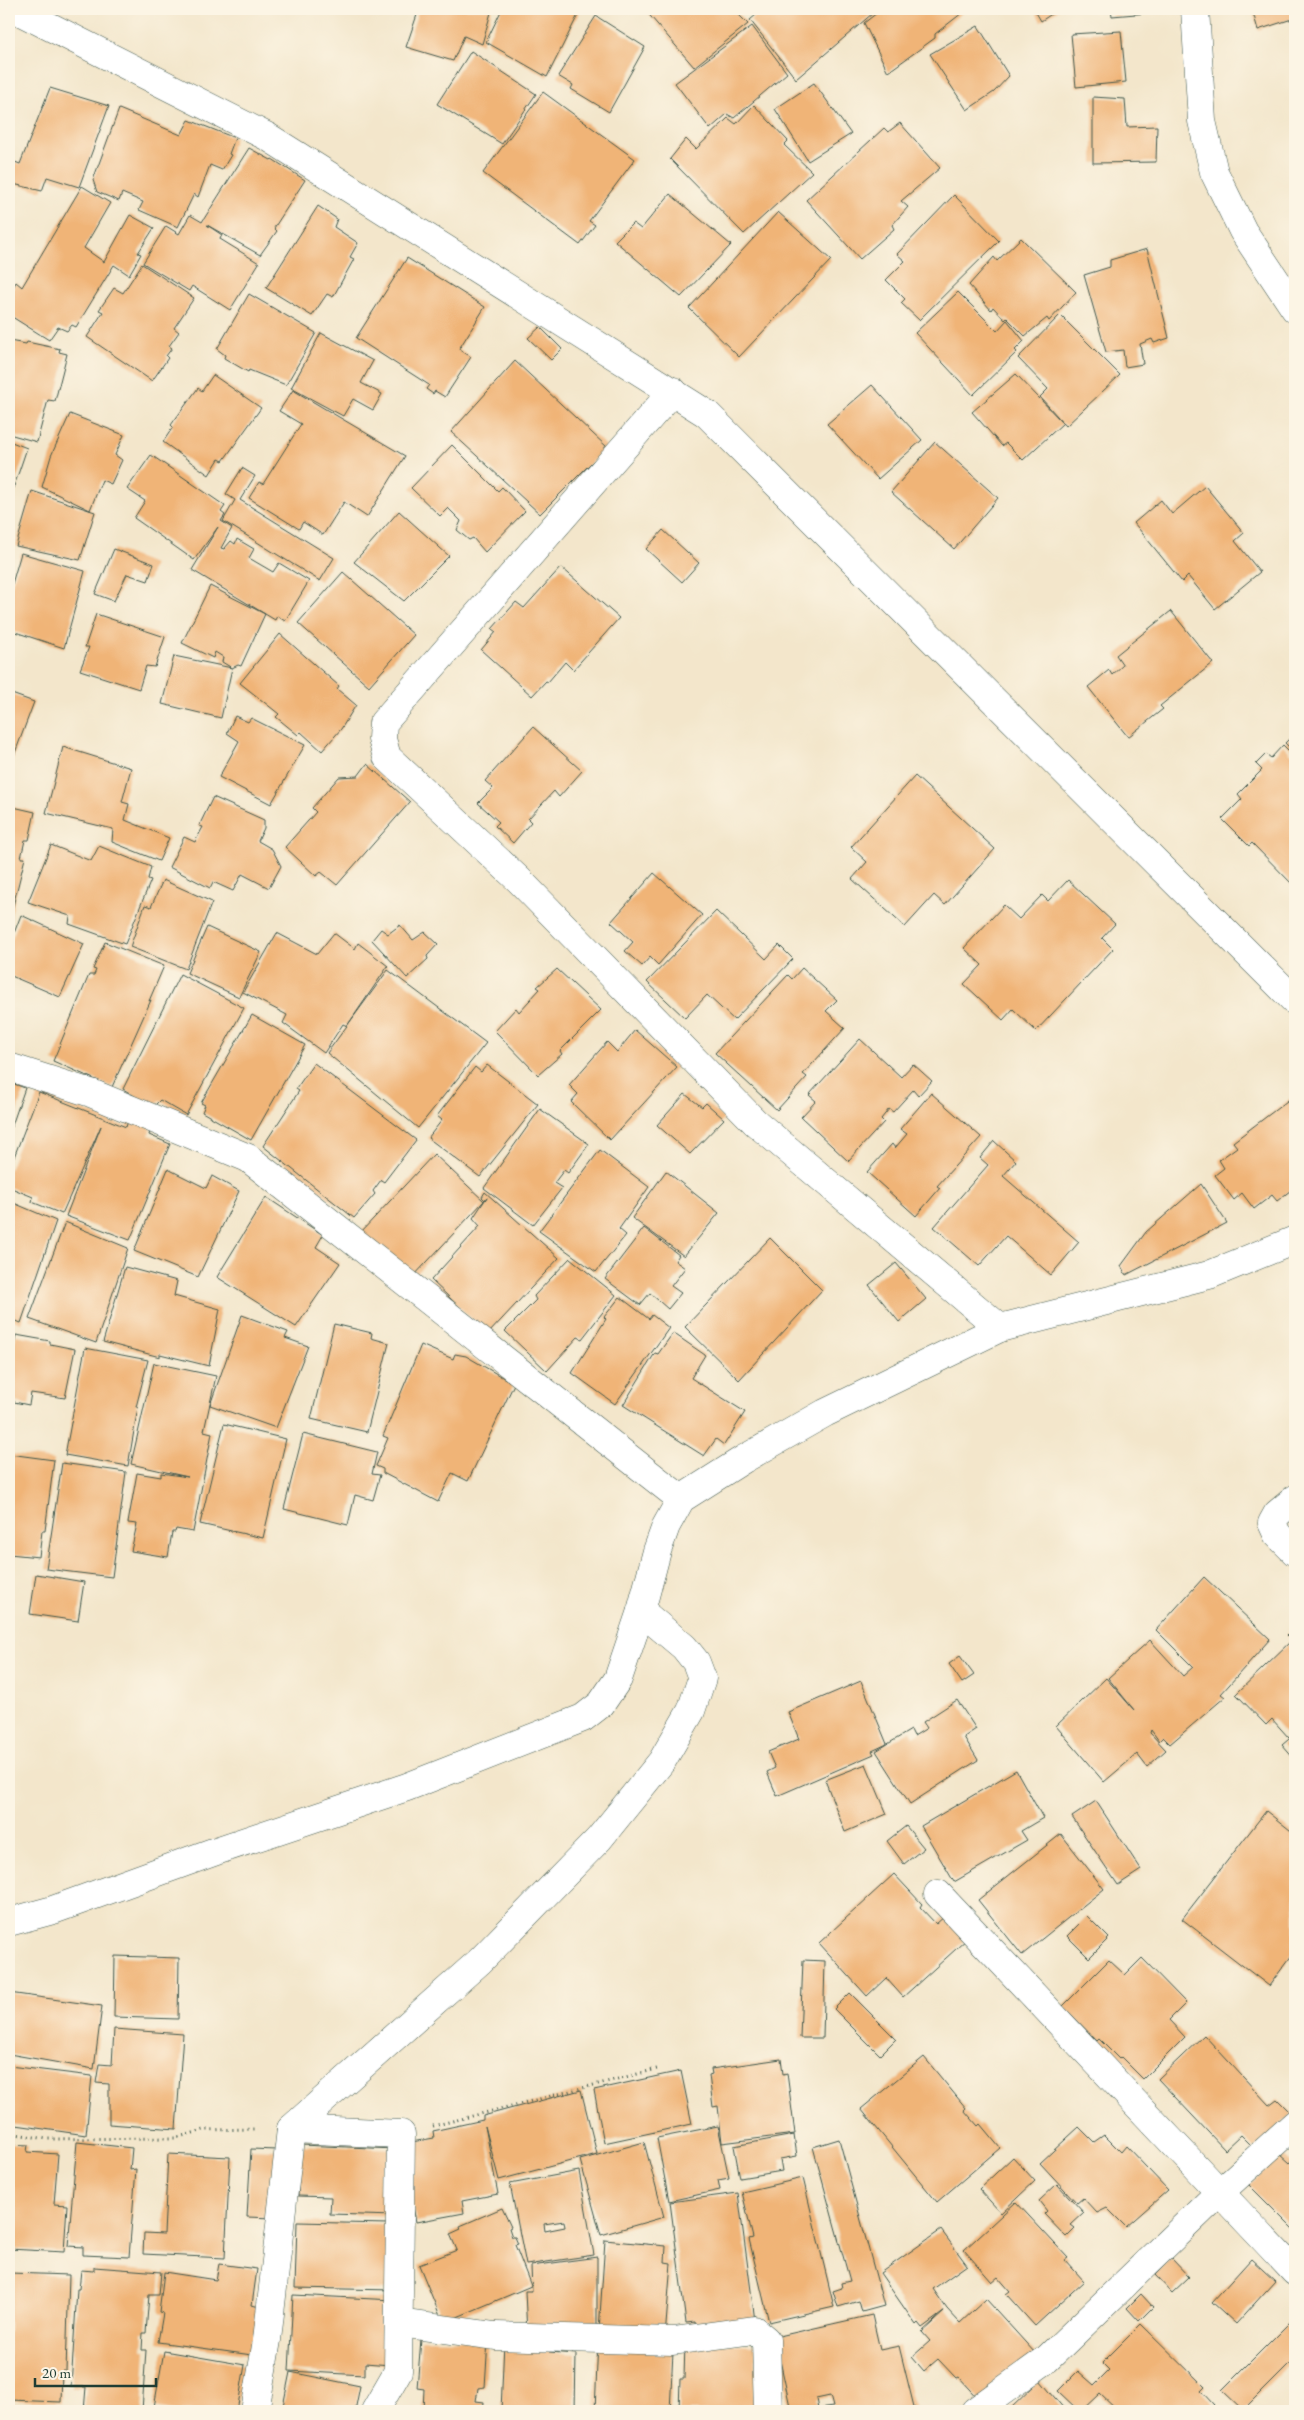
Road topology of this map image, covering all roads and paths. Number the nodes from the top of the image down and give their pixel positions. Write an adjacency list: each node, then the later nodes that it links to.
1 (15, 9): 4 (street)
2 (1195, 9): 3 (street)
3 (1295, 309)
4 (673, 391): 5 (street); 8 (street)
5 (1295, 1001)
6 (9, 1067): 9 (street)
7 (1295, 1240): 8 (street)
8 (1000, 1328): 9 (street)
9 (681, 1499): 12 (street)
10 (1295, 1500): 11 (street)
11 (1295, 1552)
12 (641, 1611): 14 (street); 17 (street)
13 (938, 1894): 20 (street)
14 (9, 1922)
15 (657, 2068): 19 (path)
16 (1295, 2124): 20 (street)
17 (291, 2129): 18 (path); 19 (street); 23 (street)
18 (9, 2133)
19 (401, 2134): 22 (street)
20 (1219, 2193): 21 (street); 26 (street)
21 (1295, 2272)
22 (399, 2323): 24 (street); 25 (street)
23 (255, 2411)
24 (375, 2411)
25 (768, 2411)
26 (975, 2411)

